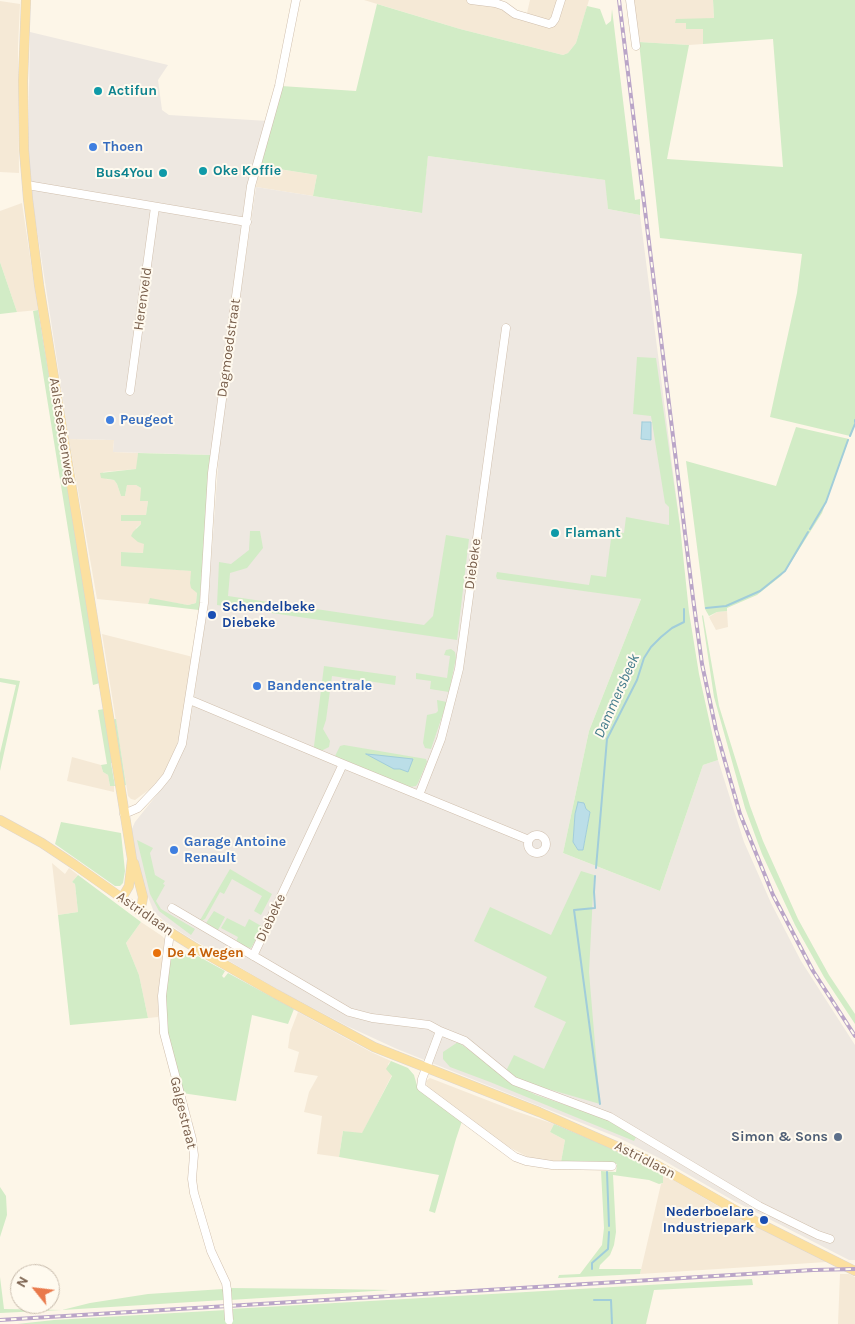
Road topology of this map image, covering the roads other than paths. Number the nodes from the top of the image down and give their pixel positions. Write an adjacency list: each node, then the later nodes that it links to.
1 (26, 0): 7 (main road, Aalstsesteenweg)
2 (296, 0): 9 (street, Dagmoedstraat)
3 (471, 0): 4 (street)
4 (561, 0)
5 (630, 0): 6 (street)
6 (636, 46)
7 (27, 185): 8 (street); 15 (main road, Aalstsesteenweg)
8 (155, 207): 9 (street); 11 (street, Herenveld)
9 (247, 222): 12 (street, Dagmoedstraat)
10 (506, 328): 14 (street, Diebeke)
11 (130, 391)
12 (190, 700): 13 (street); 15 (street, Dagmoedstraat)
13 (342, 764): 14 (street); 23 (street, Diebeke)
14 (419, 794): 17 (street)
15 (124, 814): 18 (main road, Aalstsesteenweg)
16 (0, 820): 19 (main road, Astridlaan)
17 (529, 840)
18 (132, 859): 19 (main road, Aalstsesteenweg); 21 (main road, Aalstsesteenweg)
19 (122, 898): 21 (main road, Astridlaan)
20 (172, 908): 23 (street, Astridlaan)
21 (138, 910): 22 (main road, Astridlaan)
22 (170, 932): 25 (main road, Astridlaan); 31 (street, Galgestraat, bridge)
23 (253, 956): 24 (street, Astridlaan)
24 (440, 1031): 25 (street, Astridlaan); 27 (street, Astridlaan)
25 (427, 1069): 26 (street, Astridlaan); 28 (main road, Astridlaan)
26 (612, 1166)
27 (743, 1197): 28 (street); 29 (street, Astridlaan)
28 (736, 1210): 30 (main road, Astridlaan)
29 (830, 1239)
30 (855, 1271)
31 (229, 1322)

